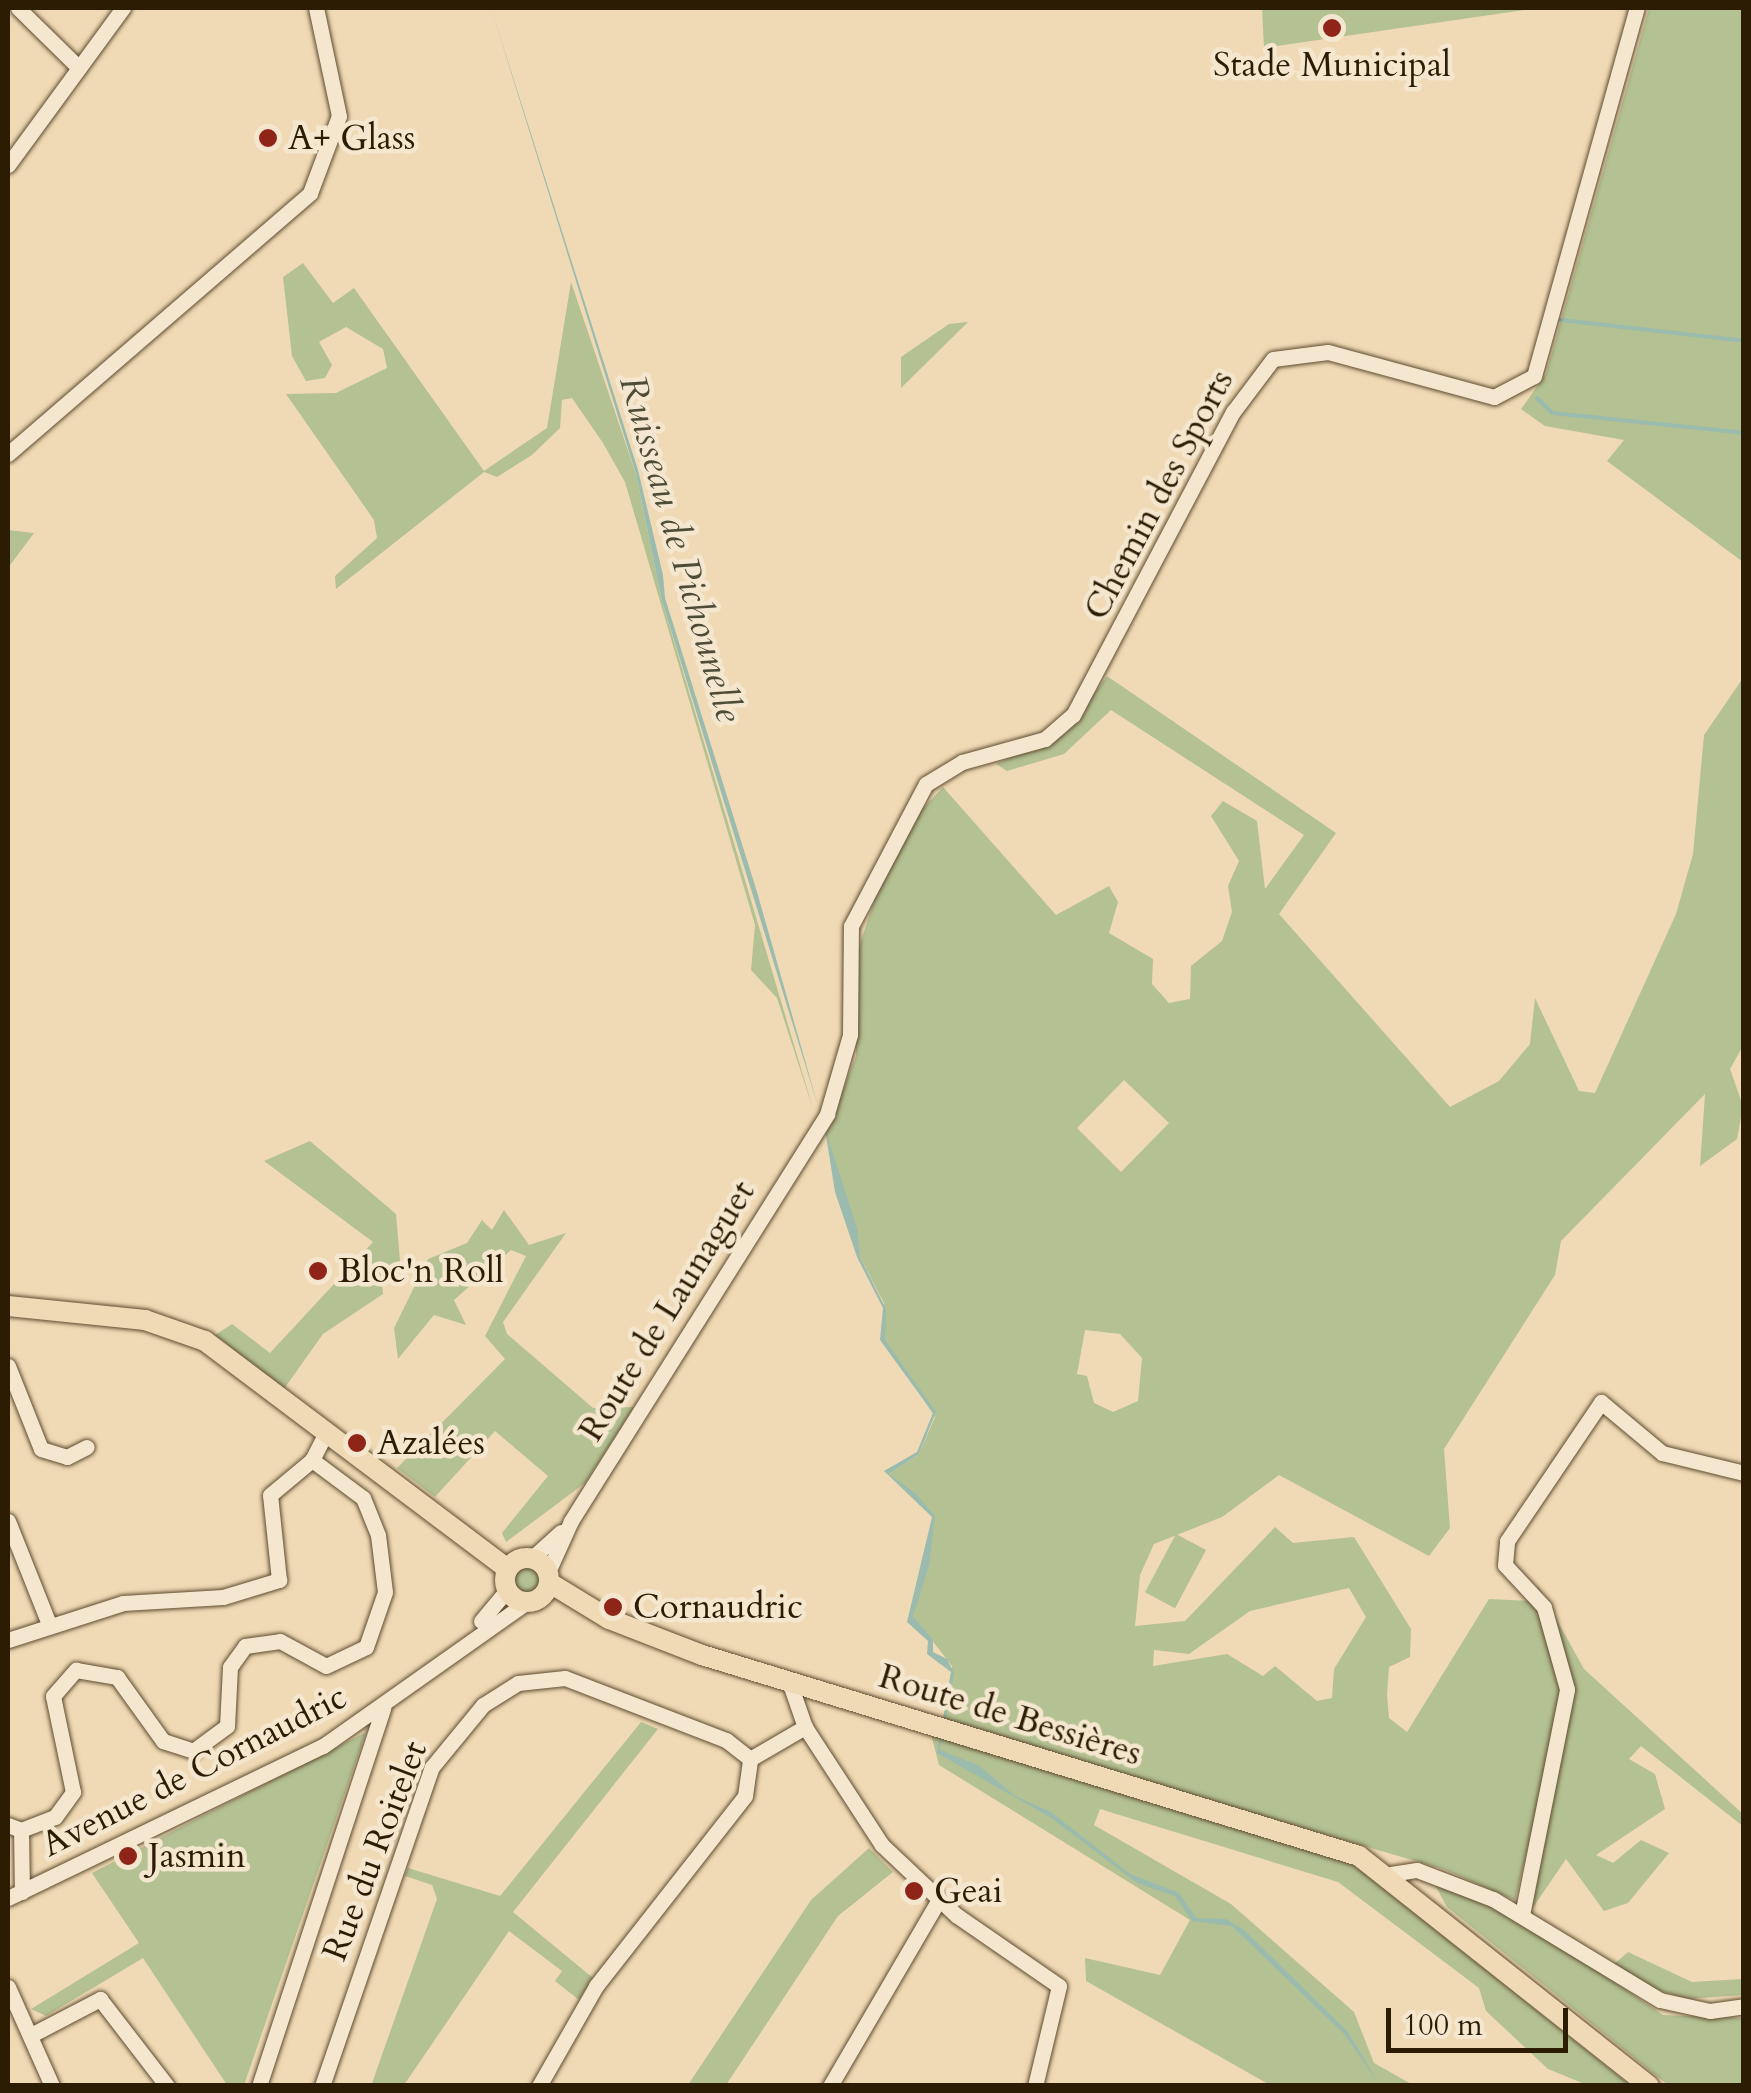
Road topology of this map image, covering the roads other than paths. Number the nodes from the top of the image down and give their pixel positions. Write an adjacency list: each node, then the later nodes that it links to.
1 (18, 8): 5 (street)
2 (124, 8): 5 (street)
3 (316, 8): 7 (street)
4 (1637, 8): 8 (street, Chemin des Sports)
5 (78, 67): 6 (street)
6 (8, 166)
7 (8, 454)
8 (815, 1132): 18 (street, Route de Launaguet)
9 (8, 1306): 11 (main road)
10 (8, 1366): 12 (street)
11 (326, 1432): 13 (street); 17 (main road)
12 (87, 1447)
13 (312, 1460): 19 (street); 26 (street)
14 (1744, 1473): 30 (street)
15 (8, 1521): 16 (street)
16 (13, 1550): 19 (street)
17 (508, 1580): 18 (main road); 18 (main road, Route de Bessières); 21 (street, Avenue de Cornaudric)
18 (539, 1583): 21 (street, Avenue de Cornaudric); 22 (main road, Route de Bessières)
19 (50, 1624): 20 (street)
20 (8, 1640)
21 (450, 1652): 23 (street, Avenue de Cornaudric)
22 (790, 1684): 24 (street); 27 (main road, Route de Bessières)
23 (382, 1708): 28 (street, Avenue de Cornaudric); 34 (street)
24 (806, 1727): 25 (street); 29 (street)
25 (750, 1759): 37 (street, Rue du Roitelet); 38 (street)
26 (14, 1828): 28 (street)
27 (1391, 1874): 30 (street); 41 (main road, Route de Bessières)
28 (14, 1895)
29 (938, 1900): 39 (street); 40 (street)
30 (1522, 1915): 32 (street)
31 (8, 1987): 33 (street)
32 (1744, 2006)
33 (33, 2034): 35 (street); 36 (street)
34 (264, 2084)
35 (52, 2086)
36 (167, 2086)
37 (322, 2086)
38 (540, 2086)
39 (830, 2086)
40 (1036, 2086)
41 (1649, 2086)

